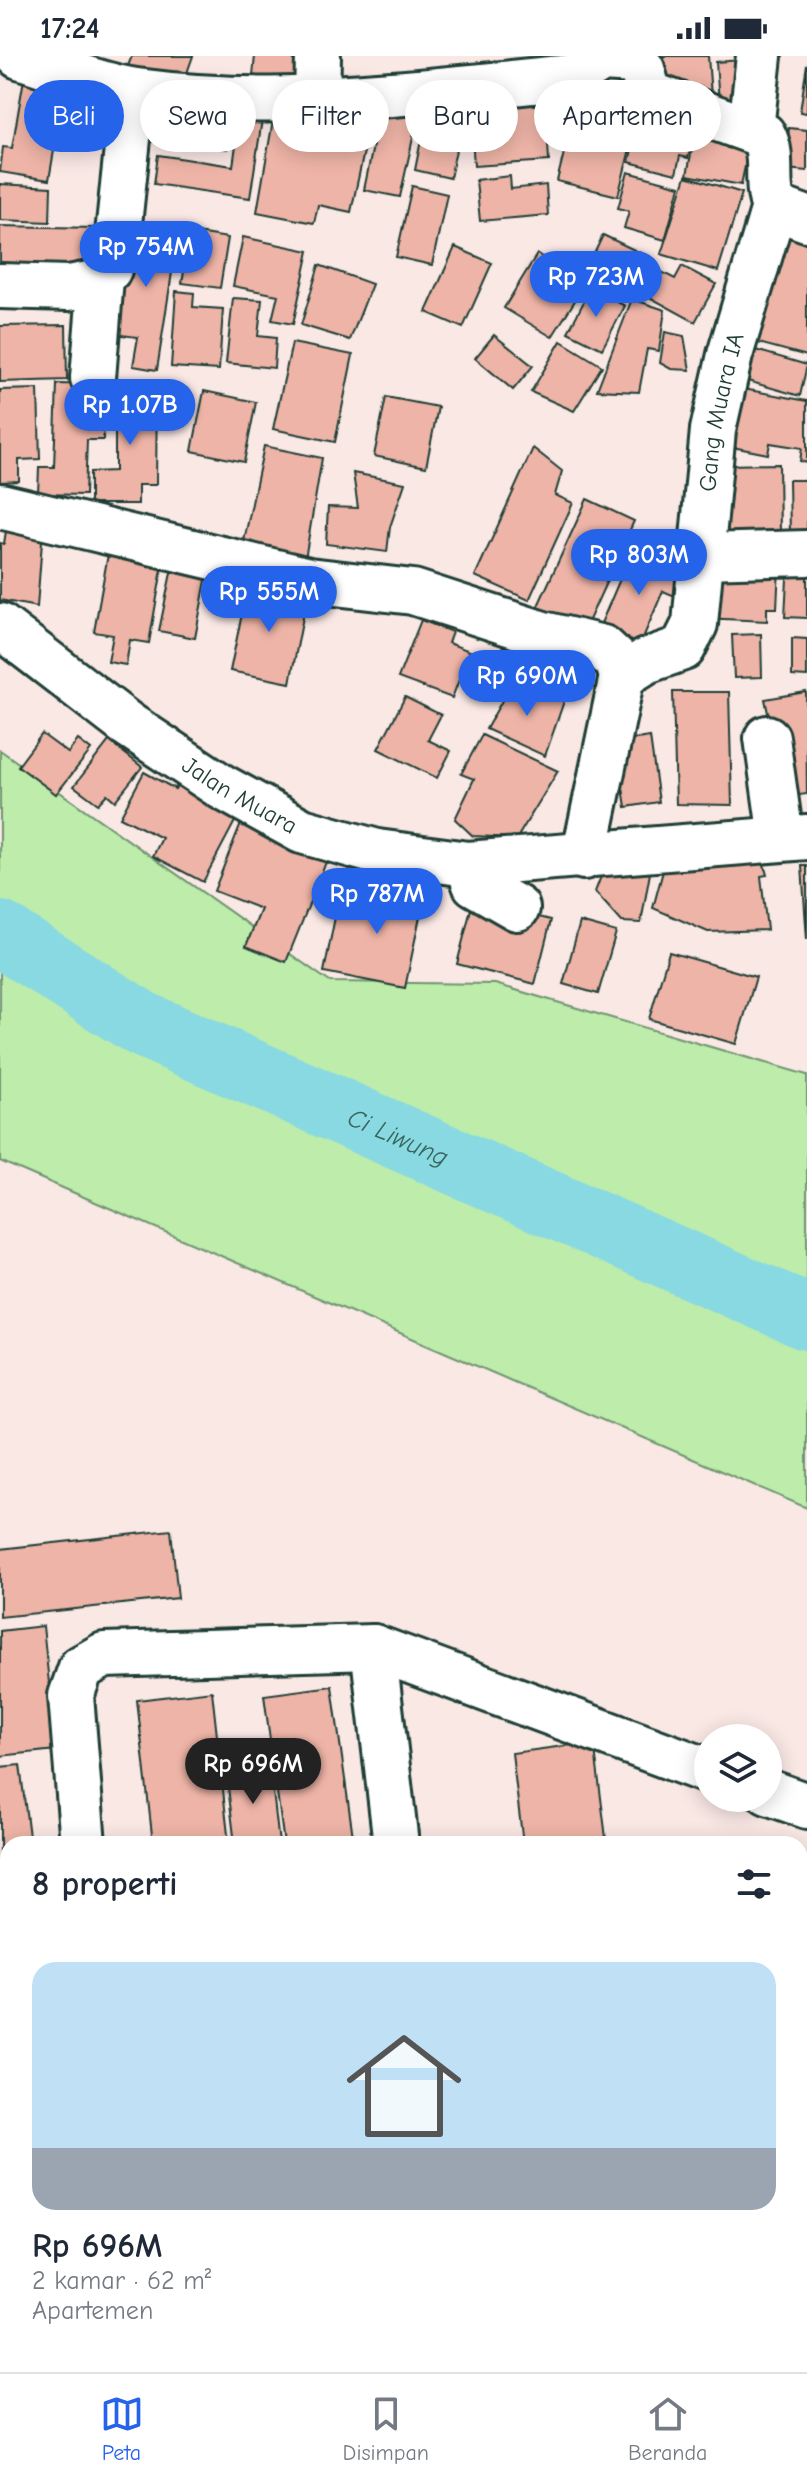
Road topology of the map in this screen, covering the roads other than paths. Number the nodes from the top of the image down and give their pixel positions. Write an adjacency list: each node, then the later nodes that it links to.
1 (19, 56): 5 (street)
2 (318, 56): 6 (street)
3 (759, 56): 9 (street)
4 (572, 67): 7 (street); 9 (street)
5 (122, 77): 8 (street); 11 (street)
6 (317, 80)
7 (389, 91)
8 (272, 101)
9 (751, 129): 10 (street)
10 (790, 213): 16 (street, Gang Muara IA)
11 (101, 278): 12 (street); 13 (street)
12 (0, 286)
13 (93, 378)
14 (0, 506): 18 (street)
15 (807, 553): 16 (street)
16 (704, 556): 18 (street, Gang Muara IA)
17 (0, 626): 22 (street, Jalan Muara)
18 (622, 676): 21 (street)
19 (767, 738): 20 (street)
20 (794, 838): 21 (street, Jalan Muara)
21 (584, 857): 22 (street, Jalan Muara)
22 (468, 864): 23 (street)
23 (517, 908)
24 (373, 1647): 25 (street); 28 (street); 29 (street)
25 (694, 1766)
26 (782, 1797): 27 (street)
27 (807, 1806)
28 (82, 1836)
29 (395, 1836)

